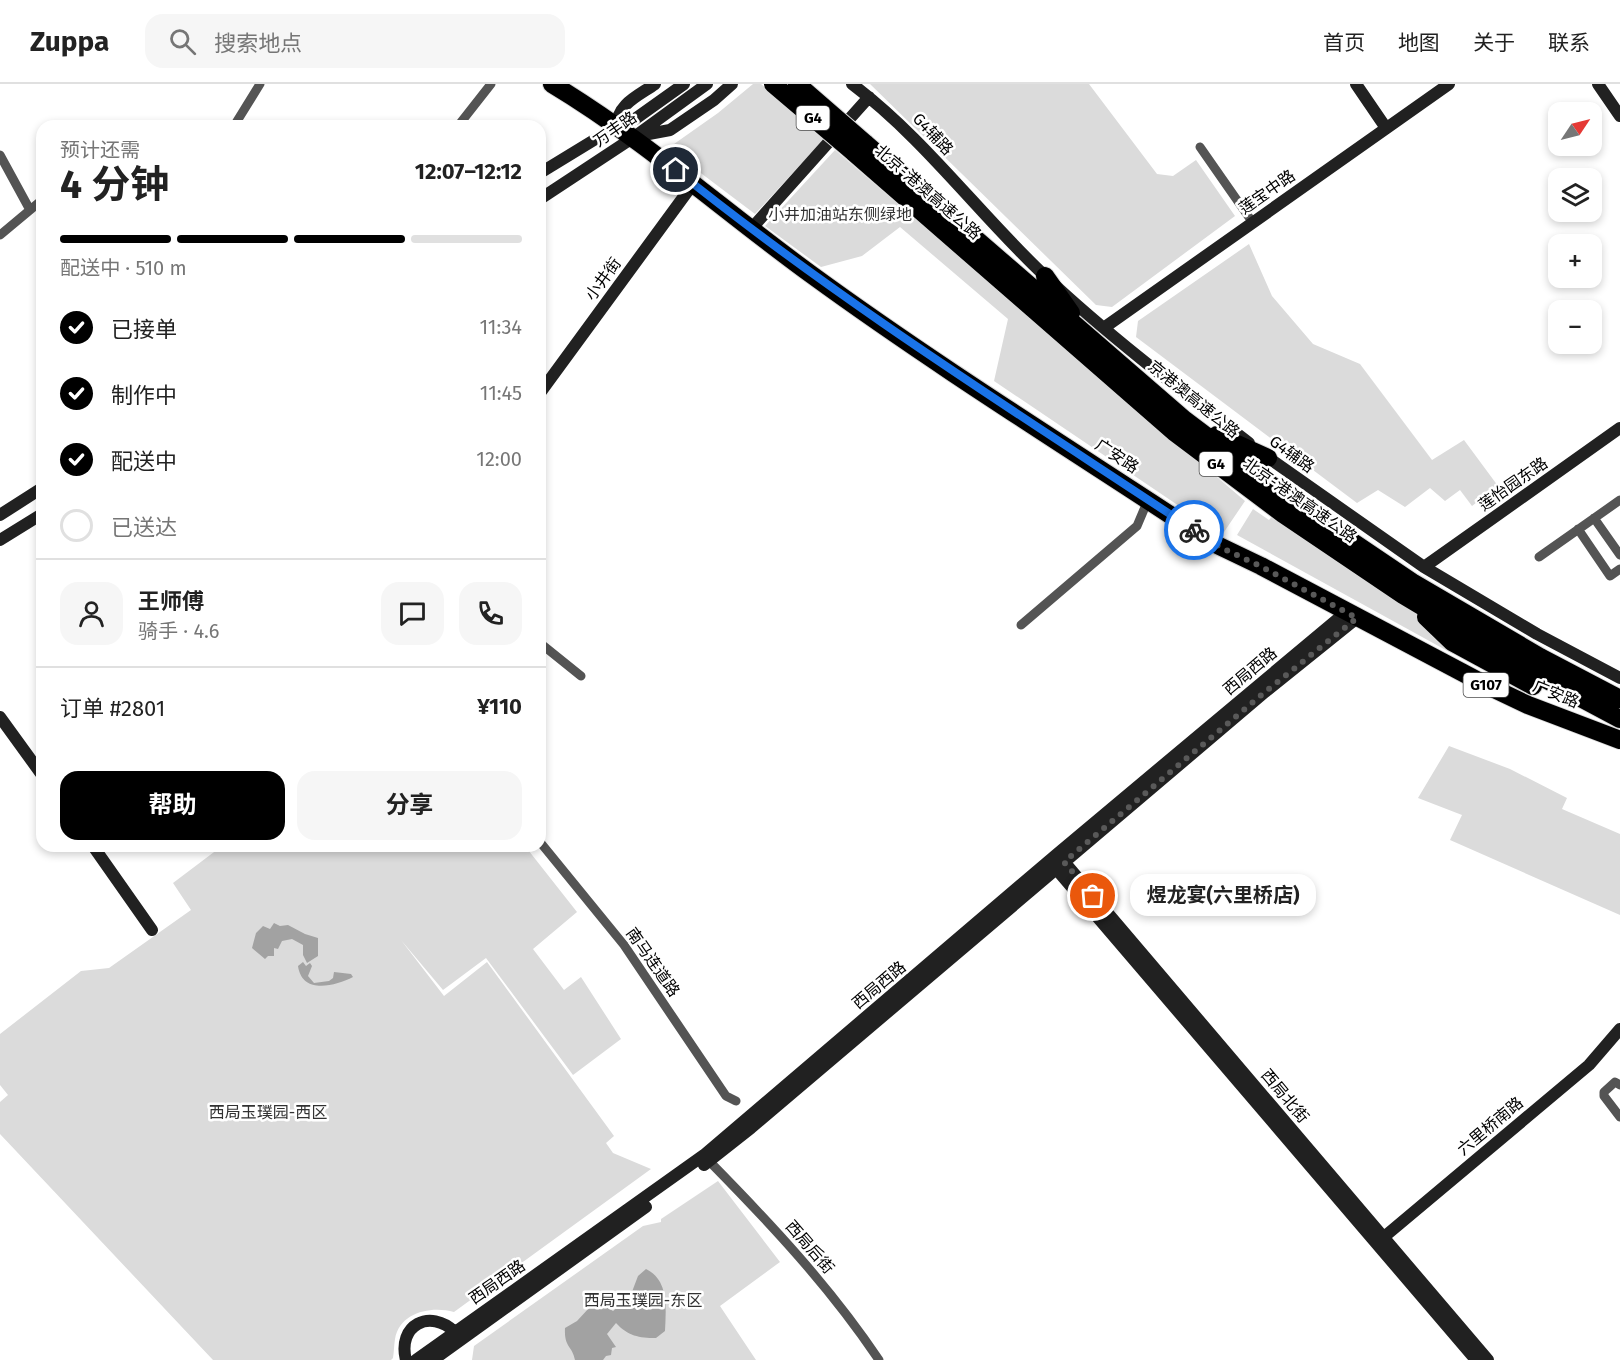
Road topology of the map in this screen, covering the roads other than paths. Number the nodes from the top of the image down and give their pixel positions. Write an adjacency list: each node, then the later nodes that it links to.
1 (260, 84): 16 (street)
2 (491, 84): 17 (street)
3 (552, 84): 18 (highway, G107)
4 (655, 84): 18 (street)
5 (684, 84): 18 (street, 万丰路)
6 (707, 84): 20 (street, 万丰路)
7 (732, 84): 20 (street)
8 (773, 84): 22 (highway, G4, bridge)
9 (797, 84): 22 (highway, G4, bridge)
10 (852, 84): 14 (street, G4辅路)
11 (1356, 84): 19 (street)
12 (1449, 84): 19 (street, 莲宝中路)
13 (1598, 84): 15 (street)
14 (869, 97): 32 (street); 34 (street, G4辅路)
15 (1620, 116)
16 (238, 120)
17 (463, 120)
18 (617, 126): 20 (highway, G107); 23 (street, 万丰路)
19 (1386, 128): 31 (street, 莲宝中路)
20 (634, 137): 26 (street, 万丰路); 27 (highway, 广安路 / G107)
21 (1200, 147): 31 (street)
22 (859, 148): 36 (highway, 京港澳高速公路 / G4); 53 (highway, 北京-港澳高速公路 / G4)
23 (576, 150): 25 (street, 万丰路); 26 (street)
24 (0, 155): 30 (street)
25 (546, 169)
26 (585, 170): 28 (street, 万丰路)
27 (693, 184): 32 (highway, 广安路 / G107); 37 (street, 小井街)
28 (546, 195)
29 (36, 205): 30 (street)
30 (30, 210): 33 (street)
31 (1253, 223): 35 (street, 莲宝中路)
32 (752, 228): 42 (highway, 广安路 / G107)
33 (0, 235)
34 (1046, 276): 35 (street, G4辅路); 36 (highway)
35 (1105, 327): 40 (street, G4辅路)
36 (1090, 338): 38 (highway, 京港澳高速公路 / G4)
37 (546, 385)
38 (1185, 420): 40 (highway); 59 (highway, 京港澳高速公路 / G4)
39 (1620, 428): 51 (street, 莲怡园东路)
40 (1268, 458): 51 (street, G4辅路)
41 (36, 492): 44 (street)
42 (1148, 500): 54 (highway, 广安路 / G107); 55 (street)
43 (1620, 500): 46 (street)
44 (0, 514)
45 (36, 518): 48 (street)
46 (1594, 518): 47 (street); 49 (street)
47 (1578, 530): 50 (street); 52 (street)
48 (0, 540)
49 (1620, 555)
50 (1539, 557)
51 (1424, 567): 58 (street, G4辅路)
52 (1620, 569)
53 (1403, 595): 61 (highway, 北京-港澳高速公路 / G4); 63 (highway)
54 (1352, 615): 64 (highway, 广安路 / G107); 68 (street, 西局西路)
55 (1021, 625)
56 (546, 648): 57 (street)
57 (581, 676)
58 (1620, 678)
59 (1620, 699)
60 (0, 717): 62 (street)
61 (1620, 718)
62 (4, 732): 65 (street)
63 (1620, 735)
64 (1620, 740)
65 (36, 768)
66 (546, 849): 72 (street, 南马连道路)
67 (97, 852): 69 (street)
68 (1057, 861): 74 (street, 西局西路); 75 (street, 西局北街); 76 (street, 西局西路)
69 (152, 930)
70 (1618, 1037): 75 (street, 六里桥南路)
71 (1620, 1085): 73 (street)
72 (736, 1101)
73 (1620, 1117)
74 (709, 1161): 77 (street, 西局西路); 80 (street, 西局后街)
75 (1380, 1240): 81 (street, 西局北街); 82 (street, 西局北街)
76 (455, 1332): 77 (street, 西局西路); 78 (street)
77 (432, 1358): 79 (street, 西局西路)
78 (406, 1360)
79 (416, 1360)
80 (879, 1360)
81 (1476, 1360)
82 (1488, 1360)

